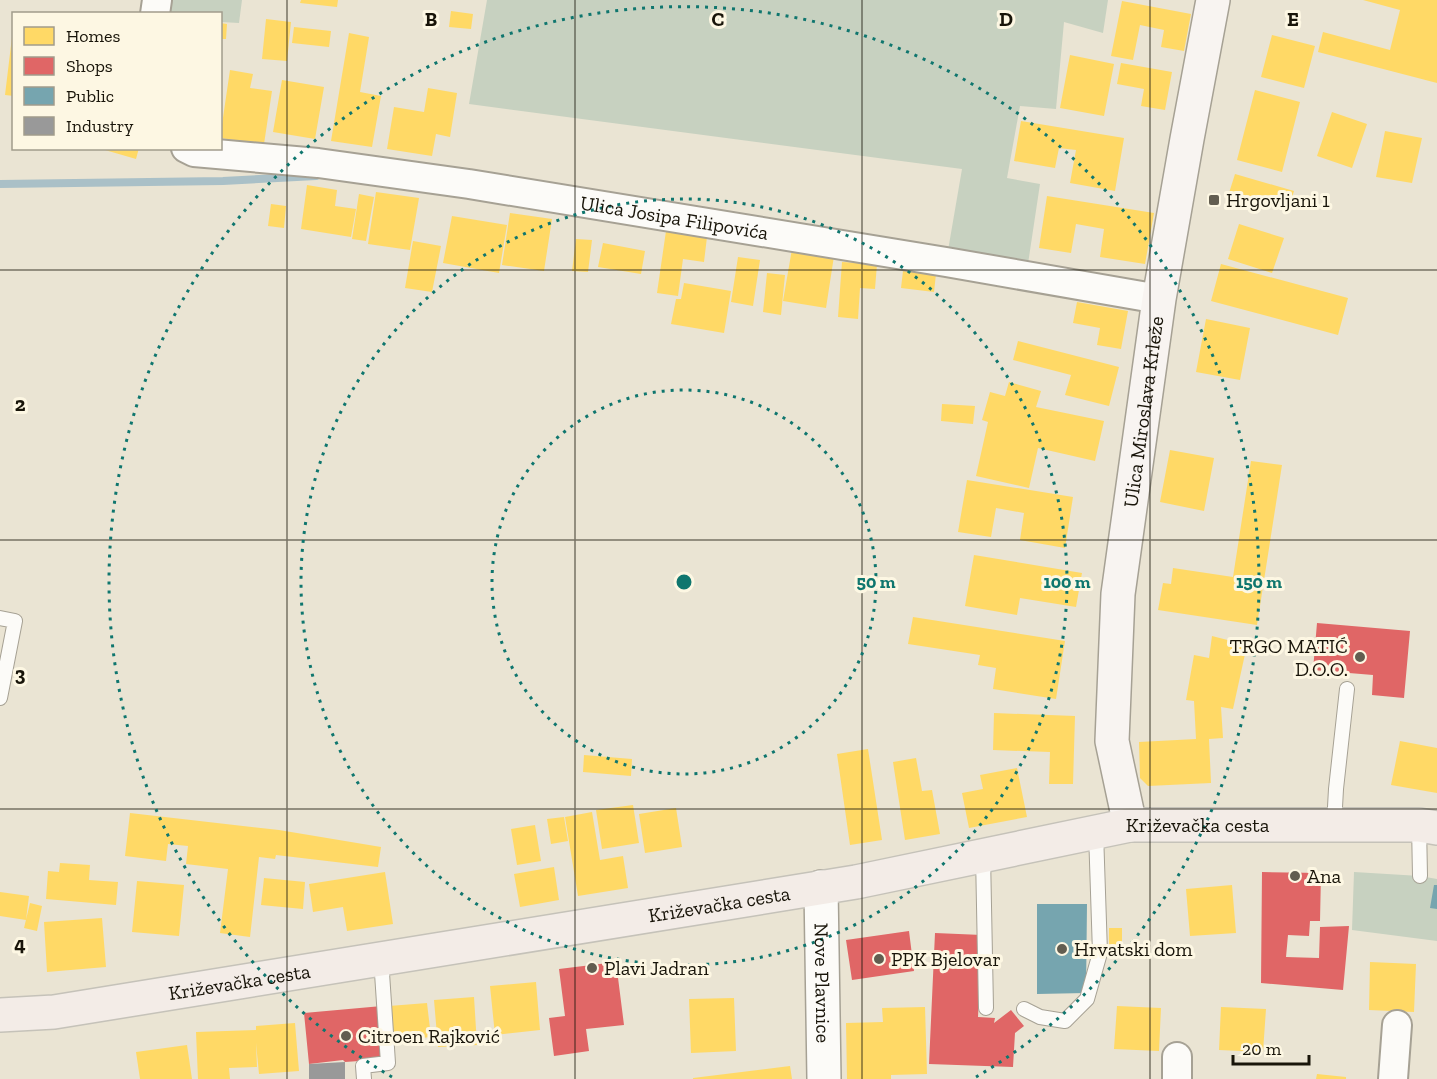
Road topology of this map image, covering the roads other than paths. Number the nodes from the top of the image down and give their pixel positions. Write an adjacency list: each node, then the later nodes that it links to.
1 (1213, 0): 3 (main road, Ulica Miroslava Krleže)
2 (190, 150): 3 (street, Ulica Josipa Filipovića)
3 (1159, 299): 7 (main road, Ulica Miroslava Krleže)
4 (0, 618): 6 (lane)
5 (1347, 689): 8 (lane)
6 (0, 698)
7 (1130, 825): 8 (main road, Križevačka cesta); 10 (main road, Križevačka cesta)
8 (1334, 825): 9 (main road, Križevačka cesta)
9 (1428, 826): 12 (lane)
10 (1096, 832): 11 (main road, Križevačka cesta); 16 (lane)
11 (983, 855): 13 (main road, Križevačka cesta); 15 (lane)
12 (1420, 876)
13 (821, 887): 14 (main road, Križevačka cesta); 20 (street, Nove Plavnice)
14 (381, 958): 17 (main road, Križevačka cesta); 19 (lane)
15 (986, 1008)
16 (1024, 1009)
17 (0, 1015)
18 (1397, 1025): 21 (street)
19 (364, 1079)
20 (824, 1079)
21 (1393, 1079)

